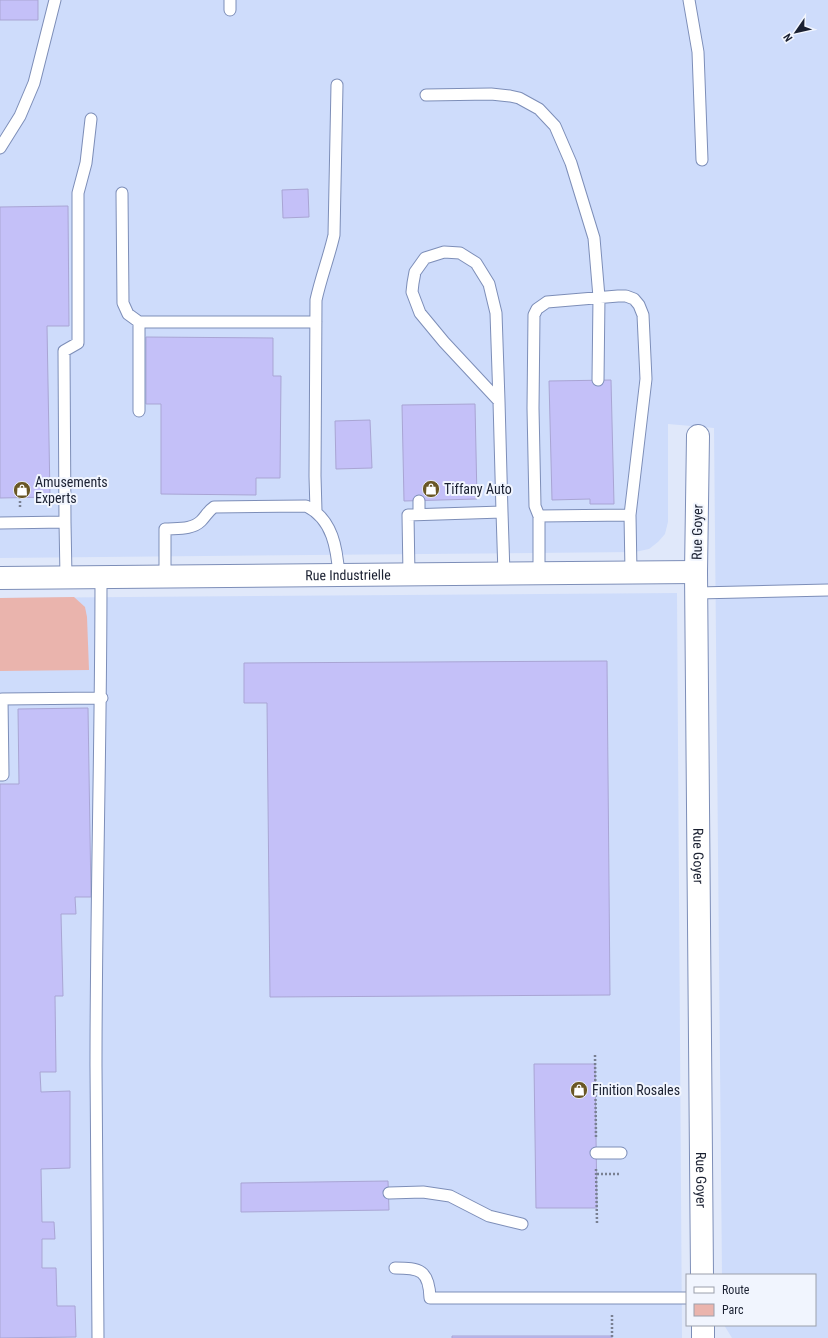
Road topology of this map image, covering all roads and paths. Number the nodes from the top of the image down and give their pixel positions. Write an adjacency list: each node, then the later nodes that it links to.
1 (55, 0): 6 (lane)
2 (689, 0): 7 (lane)
3 (337, 85): 11 (lane)
4 (426, 95): 9 (lane)
5 (91, 119): 22 (lane)
6 (0, 148)
7 (702, 160)
8 (122, 193): 10 (lane)
9 (599, 297): 12 (lane); 20 (lane); 21 (lane)
10 (139, 322): 11 (lane); 14 (lane)
11 (316, 322): 17 (lane)
12 (598, 380)
13 (499, 401): 13 (lane); 18 (lane)
14 (139, 411)
15 (698, 436): 33 (street, Rue Goyer)
16 (419, 501): 19 (lane)
17 (316, 511): 27 (lane); 31 (lane)
18 (502, 512): 19 (lane); 26 (lane)
19 (419, 514): 28 (lane)
20 (630, 515): 21 (lane); 24 (lane)
21 (538, 516): 25 (lane)
22 (65, 522): 23 (lane); 29 (lane)
23 (0, 523)
24 (631, 572): 25 (street, Rue Industrielle); 33 (street, Rue Industrielle)
25 (539, 573): 26 (street, Rue Industrielle)
26 (504, 574): 28 (street, Rue Industrielle)
27 (339, 576): 28 (street, Rue Industrielle); 31 (street, Rue Industrielle)
28 (409, 576)
29 (66, 577): 30 (street, Rue Industrielle); 32 (street, Rue Industrielle)
30 (101, 577): 31 (street, Rue Industrielle); 35 (lane)
31 (165, 577)
32 (0, 578)
33 (696, 582): 34 (lane); 50 (street, Rue Goyer)
34 (828, 590)
35 (102, 698): 36 (lane); 54 (lane)
36 (0, 775)
37 (595, 1055): 38 (path)
38 (595, 1064)
39 (620, 1090): 40 (path)
40 (596, 1091)
41 (621, 1153): 42 (lane)
42 (596, 1154)
43 (596, 1174): 44 (path)
44 (621, 1174)
45 (389, 1193): 48 (lane)
46 (597, 1208): 47 (path)
47 (597, 1223)
48 (522, 1224)
49 (395, 1268): 51 (lane)
50 (702, 1274)
51 (612, 1298): 52 (lane); 55 (path)
52 (686, 1298)
53 (703, 1326): 56 (street)
54 (98, 1338)
55 (612, 1338)
56 (703, 1338)

